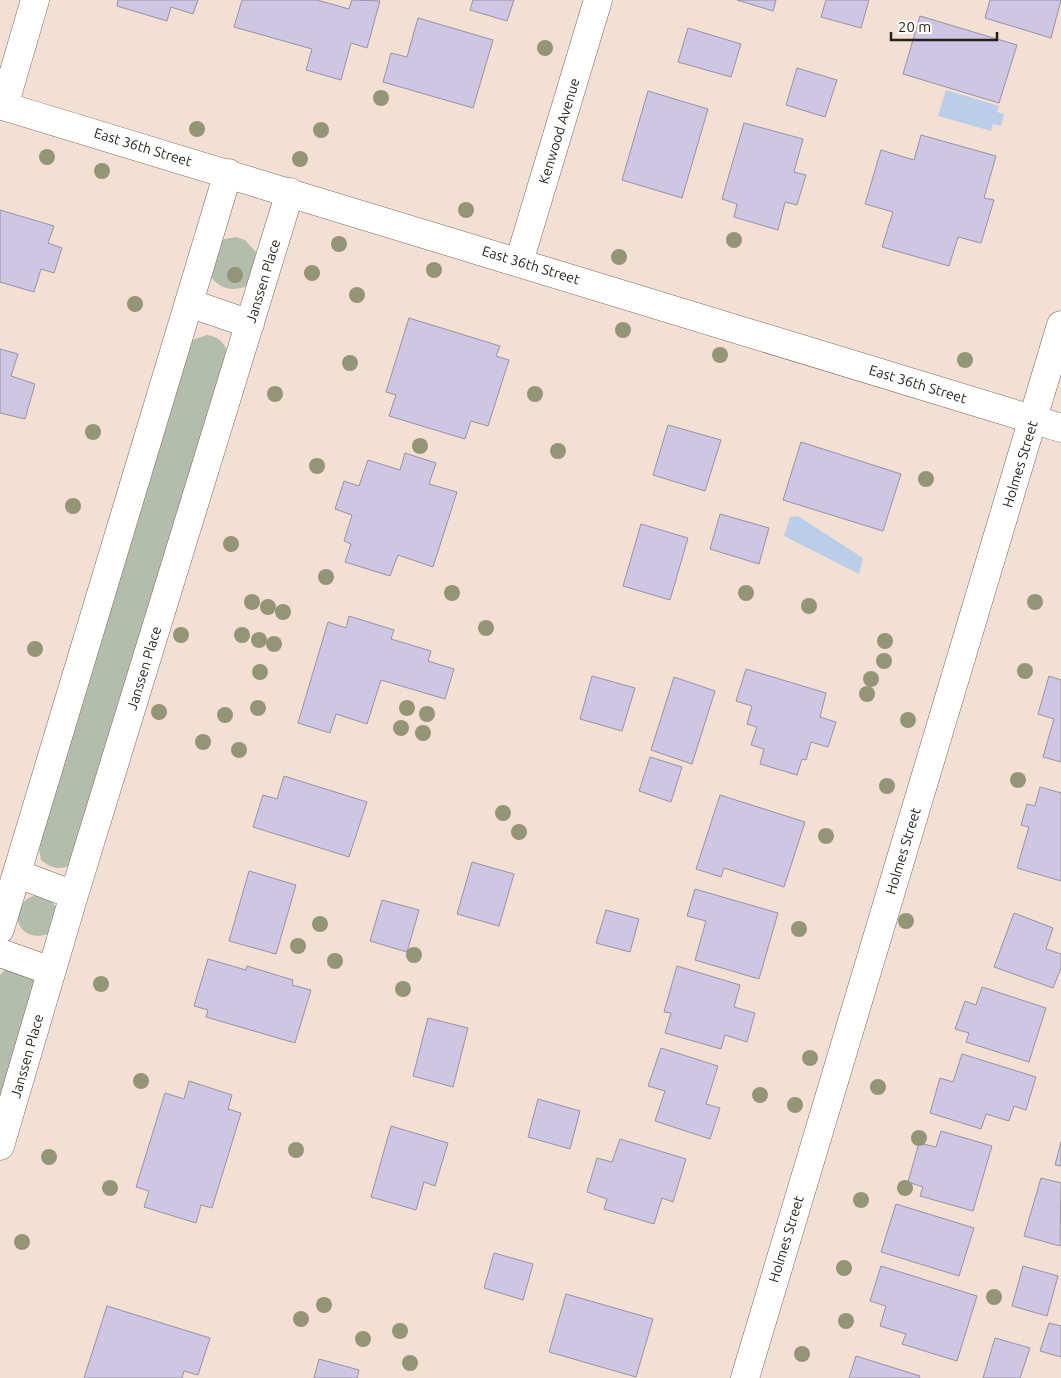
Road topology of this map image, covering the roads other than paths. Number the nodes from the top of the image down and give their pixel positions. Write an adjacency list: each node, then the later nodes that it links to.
1 (35, 0): 3 (street)
2 (598, 0): 6 (street, Kenwood Avenue)
3 (2, 105): 4 (street, East 36th Street)
4 (228, 173): 5 (street, East 36th Street); 7 (street)
5 (290, 192): 6 (street, East 36th Street); 8 (street, Janssen Place)
6 (519, 262): 10 (street, East 36th Street)
7 (189, 303): 8 (street); 12 (street)
8 (250, 324): 13 (street, Janssen Place)
9 (1061, 325): 10 (street, Holmes Street)
10 (1033, 419): 11 (street, East 36th Street); 18 (street, Holmes Street)
11 (1061, 428)
12 (18, 874): 13 (street); 14 (street)
13 (74, 895): 16 (street, Janssen Place)
14 (0, 929)
15 (0, 953): 16 (street)
16 (51, 971): 17 (street, Janssen Place)
17 (0, 1146)
18 (744, 1378)

